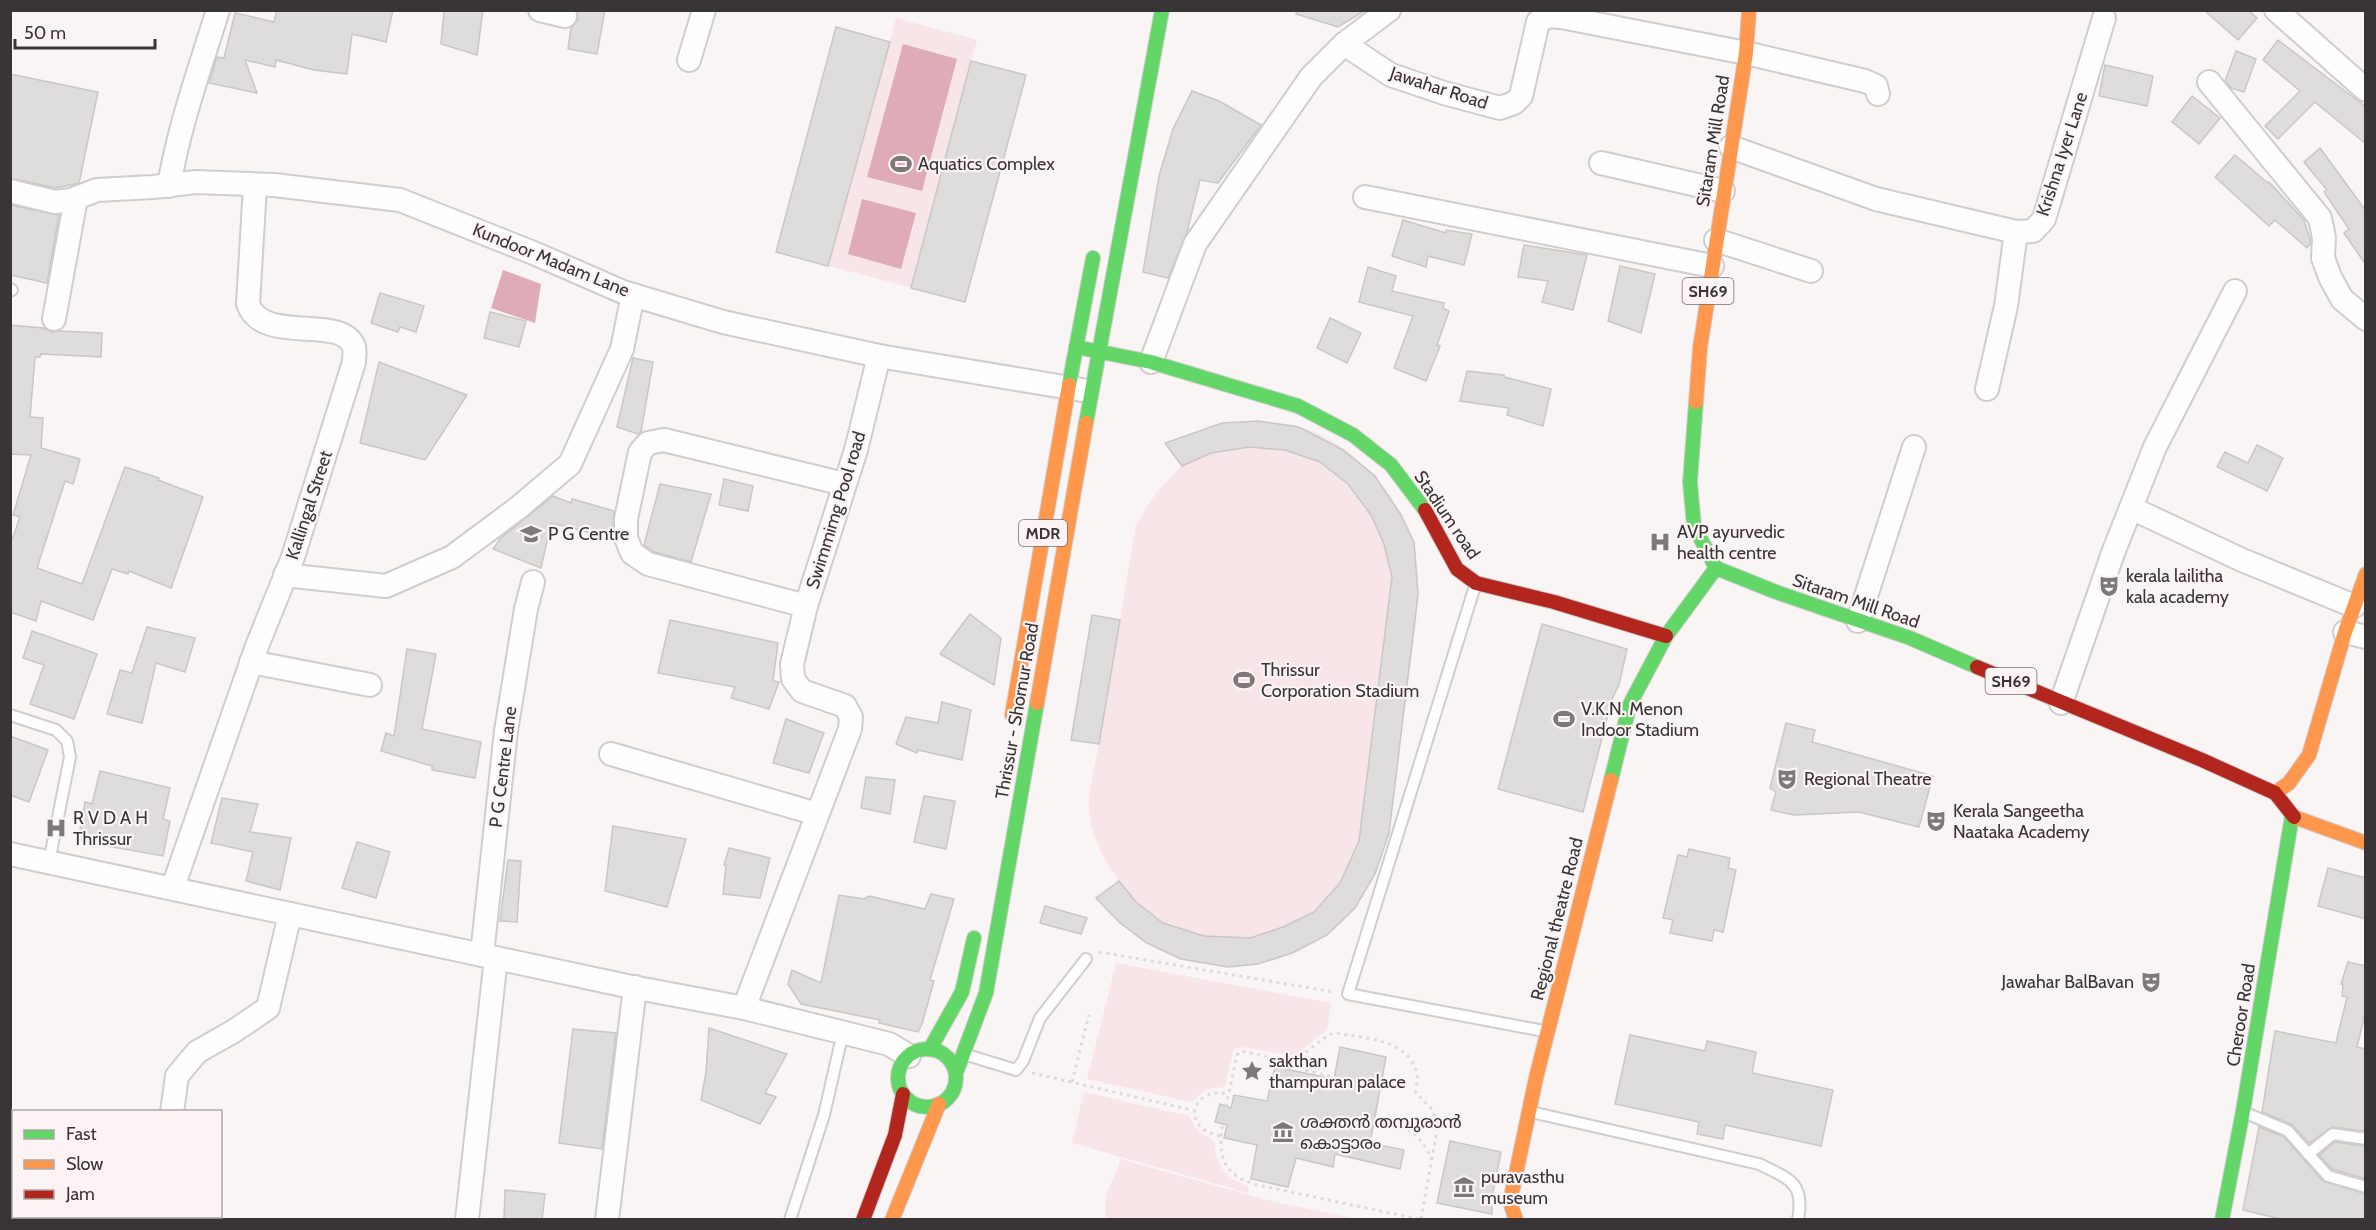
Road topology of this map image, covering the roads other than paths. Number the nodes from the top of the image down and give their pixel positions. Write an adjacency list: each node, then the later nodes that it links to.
1 (218, 10): 18 (street)
2 (540, 10): 8 (street)
3 (704, 10): 12 (street)
4 (1389, 10): 10 (street)
5 (1749, 10): 11 (main road, Sitaram Mill Road / SH69)
6 (2276, 10): 14 (street)
7 (1159, 11): 34 (main road, MDR)
8 (565, 16)
9 (2104, 18): 24 (street, Krishna Iyer Lane)
10 (1344, 44): 11 (street, Jawahar Road); 36 (street)
11 (1746, 53): 15 (street); 16 (main road, Sitaram Mill Road / SH69)
12 (689, 60)
13 (2209, 82): 32 (street)
14 (2366, 90)
15 (1878, 94)
16 (1731, 147): 21 (main road, Sitaram Mill Road / SH69); 24 (street, Krishna Iyer Lane)
17 (1600, 163): 21 (street)
18 (169, 186): 19 (street, Kundoor Madam Lane); 23 (street, Kundoor Madam Lane)
19 (255, 186): 30 (street, Kundoor Madam Lane); 45 (street, Kallingal Street)
20 (10, 191): 23 (street, Kundoor Madam Lane)
21 (1723, 191): 25 (main road, Sitaram Mill Road / SH69)
22 (1365, 197): 27 (street)
23 (76, 198): 31 (street)
24 (2016, 232): 38 (street)
25 (1716, 240): 27 (main road, Sitaram Mill Road / SH69); 28 (street)
26 (1095, 248): 33 (main road, MDR)
27 (1712, 266): 43 (main road, Sitaram Mill Road / SH69)
28 (1810, 271)
29 (2235, 291): 42 (street)
30 (633, 295): 35 (street, Kundoor Madam Lane); 45 (street)
31 (54, 319)
32 (2366, 320)
33 (1076, 347): 34 (main road, Stadium road); 37 (main road, MDR)
34 (1099, 351): 36 (main road, Stadium road); 39 (main road, Thrissur - Shornur Road / MDR)
35 (879, 356): 37 (street, Kundoor Madam Lane); 41 (street, Swimmimg Pool road)
36 (1151, 362): 47 (main road, Stadium road)
37 (1068, 388): 39 (street, Kundoor Madam Lane); 57 (main road, MDR)
38 (1987, 389)
39 (1091, 392): 75 (main road, Thrissur - Shornur Road / MDR)
40 (1914, 447): 50 (street)
41 (844, 484): 48 (street, Swimmimg Pool road); 48 (street)
42 (2130, 508): 49 (street); 55 (street)
43 (1716, 568): 50 (main road, Sitaram Mill Road / SH69); 52 (main road)
44 (2366, 574): 49 (main road)
45 (285, 575): 53 (street, Kallingal Street)
46 (533, 582): 68 (street, P G Centre Lane)
47 (1476, 583): 52 (main road, Stadium road); 73 (lane)
48 (806, 606): 60 (street, Swimmimg Pool road)
49 (2354, 606): 51 (main road)
50 (1858, 621): 55 (main road, Sitaram Mill Road / SH69)
51 (2355, 634): 59 (main road)
52 (1666, 636): 73 (main road, Regional theatre Road)
53 (251, 662): 54 (street); 65 (street, Kallingal Street)
54 (370, 686)
55 (2061, 703): 59 (main road, Sitaram Mill Road / SH69)
56 (10, 715): 64 (lane)
57 (1008, 734)
58 (612, 754): 60 (street)
59 (2275, 794): 61 (main road, Sitaram Mill Road / SH69)
60 (817, 814): 71 (street)
61 (2292, 816): 62 (main road); 80 (main road, Cheroor Road)
62 (2366, 843)
63 (10, 854): 64 (street)
64 (49, 862): 65 (street)
65 (173, 887): 66 (street)
66 (290, 914): 68 (street); 79 (street)
67 (975, 930): 74 (main road)
68 (489, 956): 70 (street); 85 (street, P G Centre Lane)
69 (1086, 959): 75 (lane)
70 (635, 987): 71 (street); 86 (street)
71 (744, 1008): 72 (street)
72 (843, 1032): 74 (street); 87 (lane)
73 (1548, 1032): 81 (main road, Regional theatre Road)
74 (919, 1052): 76 (main road); 77 (main road)
75 (964, 1054): 76 (main road, Thrissur - Shornur Road / MDR)
76 (956, 1072): 78 (main road)
77 (903, 1095): 78 (main road); 88 (main road)
78 (939, 1104): 89 (main road)
79 (172, 1110)
80 (2243, 1111): 83 (lane); 92 (main road, Cheroor Road)
81 (1529, 1112): 90 (main road, Regional theatre Road); 91 (lane)
82 (2366, 1139): 83 (lane)
83 (2308, 1154): 84 (lane)
84 (2366, 1188)
85 (467, 1220)
86 (607, 1220)
87 (790, 1220)
88 (863, 1220)
89 (892, 1220)
90 (1516, 1220)
91 (1798, 1220)
92 (2222, 1220)

